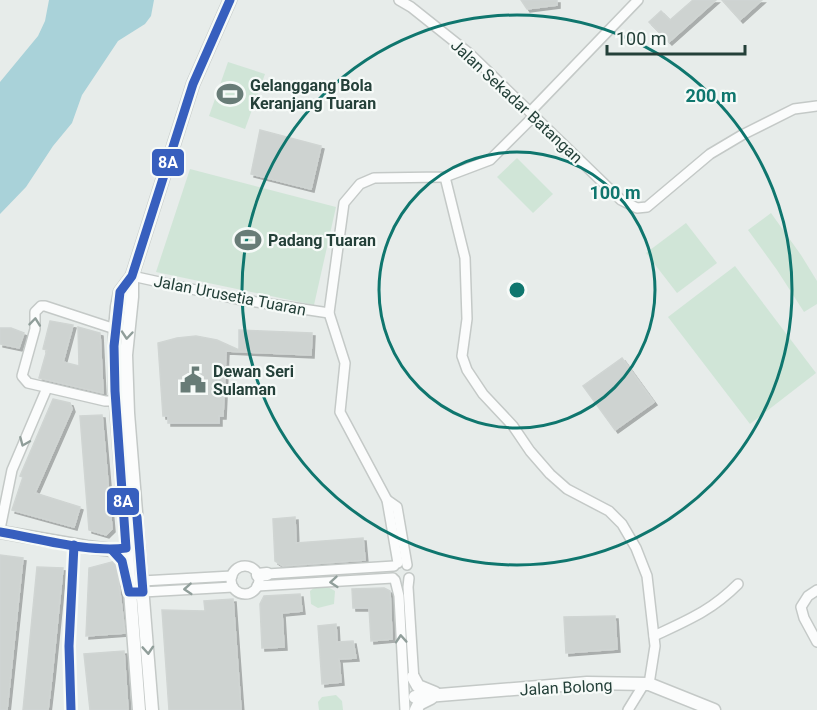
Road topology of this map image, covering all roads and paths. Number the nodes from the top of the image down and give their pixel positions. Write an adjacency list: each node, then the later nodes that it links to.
1 (230, 0): 7 (street)
2 (399, 0): 5 (street, Jalan Sekadar Batangan)
3 (638, 0): 5 (street)
4 (817, 106): 5 (street, Jalan Sekadar Batangan)
5 (533, 113): 6 (street)
6 (445, 177): 8 (street); 26 (street)
7 (132, 276): 8 (street, Jalan Urusetia Tuaran); 9 (street); 13 (street, one-way to 13)
8 (329, 313): 16 (street)
9 (115, 329): 10 (street, one-way to 9); 11 (street)
10 (47, 388): 11 (street); 12 (street, one-way to 12)
11 (115, 401): 14 (street)
12 (0, 531): 15 (street)
13 (139, 548): 14 (street); 22 (street)
14 (126, 549): 15 (street); 24 (street)
15 (112, 550): 24 (street)
16 (400, 564): 18 (street); 19 (street); 20 (street)
17 (232, 576): 18 (street); 22 (street); 23 (street)
18 (261, 578): 20 (street, one-way to 18); 23 (street)
19 (409, 578): 20 (street); 28 (street)
20 (394, 579): 31 (street, one-way to 20)
21 (738, 584): 26 (street)
22 (143, 587): 23 (street, one-way to 22); 24 (street); 33 (street, one-way to 33)
23 (233, 587)
24 (129, 590): 32 (street)
25 (817, 590): 27 (street)
26 (654, 636): 29 (street)
27 (817, 642)
28 (413, 677): 30 (street); 31 (street)
29 (646, 684): 30 (street, Jalan Bolong); 36 (street); 37 (street, Jalan Bolong)
30 (442, 696): 31 (street, Jalan Bolong); 35 (street)
31 (410, 697): 34 (street); 35 (street)
32 (139, 710)
33 (152, 710)
34 (405, 710)
35 (416, 710)
36 (628, 710)
37 (714, 710)

